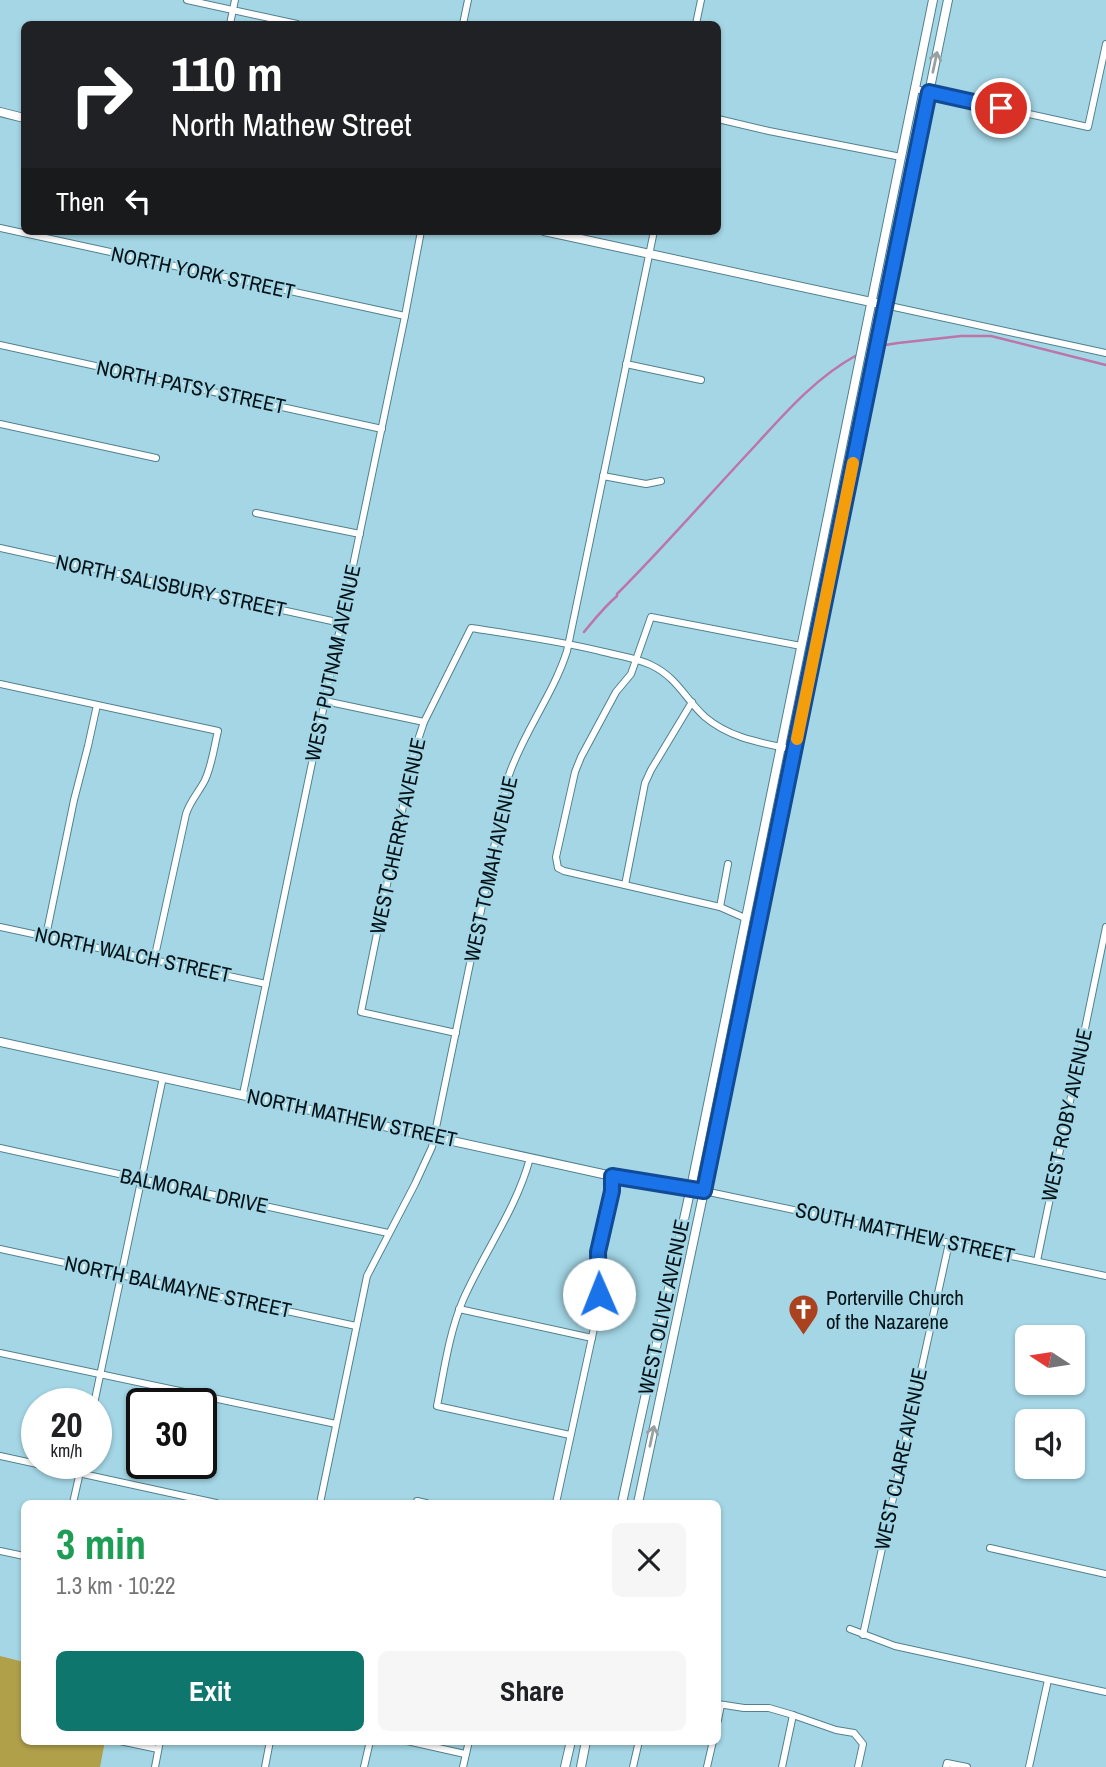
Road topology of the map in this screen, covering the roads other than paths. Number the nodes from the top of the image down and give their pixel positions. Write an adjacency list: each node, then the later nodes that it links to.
1 (187, 0): 7 (street)
2 (235, 0): 7 (street)
3 (468, 0): 10 (street)
4 (701, 0): 11 (street)
5 (933, 0): 13 (main road, WEST OLIVE AVENUE)
6 (948, 0): 14 (main road, WEST OLIVE AVENUE, one-way to 6)
7 (233, 11): 8 (street); 9 (street)
8 (231, 21)
9 (282, 21)
10 (464, 21)
11 (697, 21)
12 (1106, 44): 14 (street)
13 (915, 89): 14 (street); 18 (main road, WEST OLIVE AVENUE)
14 (929, 92): 27 (main road, WEST OLIVE AVENUE)
15 (0, 112): 16 (main road)
16 (21, 117)
17 (721, 120): 18 (street)
18 (901, 157): 26 (main road, WEST OLIVE AVENUE)
19 (0, 228): 20 (street, NORTH YORK STREET)
20 (21, 233)
21 (32, 235): 28 (street, NORTH YORK STREET)
22 (420, 235): 28 (street, WEST PUTNAM AVENUE)
23 (562, 235): 25 (main road)
24 (653, 235): 25 (street, WEST TOMAH AVENUE)
25 (649, 254): 26 (main road); 31 (street, WEST TOMAH AVENUE)
26 (871, 302): 27 (main road); 43 (main road, WEST OLIVE AVENUE)
27 (885, 305): 30 (street); 51 (main road, WEST OLIVE AVENUE)
28 (405, 316): 34 (street, WEST PUTNAM AVENUE)
29 (0, 345): 34 (street, NORTH PATSY STREET)
30 (1106, 353)
31 (626, 364): 32 (street); 36 (street, WEST TOMAH AVENUE)
32 (701, 380)
33 (0, 425): 35 (street)
34 (382, 429): 39 (street, WEST PUTNAM AVENUE)
35 (156, 458)
36 (603, 476): 37 (street); 42 (street, WEST TOMAH AVENUE)
37 (661, 481)
38 (256, 513): 39 (street)
39 (360, 534): 41 (street, WEST PUTNAM AVENUE)
40 (0, 548): 41 (street, NORTH SALISBURY STREET)
41 (341, 623): 46 (street, WEST PUTNAM AVENUE)
42 (568, 645): 44 (street); 49 (street, WEST CHERRY AVENUE); 61 (street, WEST TOMAH AVENUE)
43 (801, 646): 44 (street); 50 (main road, WEST OLIVE AVENUE)
44 (636, 660): 47 (street); 53 (street)
45 (0, 684): 48 (street)
46 (325, 701): 49 (street); 60 (street, WEST PUTNAM AVENUE)
47 (692, 702): 50 (street); 53 (street)
48 (97, 705): 58 (street); 59 (street)
49 (424, 722): 61 (street, WEST CHERRY AVENUE)
50 (780, 747): 51 (street); 55 (main road, WEST OLIVE AVENUE)
51 (795, 750): 71 (main road, WEST OLIVE AVENUE)
52 (728, 864): 54 (street)
53 (625, 885): 54 (street)
54 (720, 907): 55 (street)
55 (745, 918): 70 (main road, WEST OLIVE AVENUE)
56 (0, 926): 58 (street, NORTH WALCH STREET)
57 (1106, 931): 75 (street, WEST ROBY AVENUE)
58 (46, 936): 59 (street, NORTH WALCH STREET)
59 (154, 960): 60 (street, NORTH WALCH STREET)
60 (266, 984): 64 (street, WEST PUTNAM AVENUE)
61 (456, 1033): 65 (street, WEST TOMAH AVENUE)
62 (0, 1042): 63 (main road, NORTH MATHEW STREET)
63 (163, 1077): 64 (main road, NORTH MATHEW STREET); 69 (street)
64 (243, 1094): 65 (main road, NORTH MATHEW STREET)
65 (435, 1136): 67 (main road, NORTH MATHEW STREET); 72 (street, WEST TOMAH AVENUE)
66 (0, 1148): 69 (street, BALMORAL DRIVE)
67 (530, 1158): 68 (main road, NORTH MATHEW STREET); 78 (street)
68 (612, 1176): 70 (main road, NORTH MATHEW STREET); 80 (street)
69 (141, 1179): 72 (street, BALMORAL DRIVE); 76 (street)
70 (690, 1189): 71 (main road, NORTH MATHEW STREET); 94 (main road, WEST OLIVE AVENUE)
71 (704, 1191): 73 (street, SOUTH MATTHEW STREET); 95 (main road, WEST OLIVE AVENUE, one-way to 71)
72 (388, 1233): 79 (street, WEST TOMAH AVENUE)
73 (949, 1243): 75 (street, SOUTH MATTHEW STREET); 101 (street, WEST CLARE AVENUE)
74 (0, 1249): 76 (street, NORTH BALMAYNE STREET)
75 (1037, 1261): 77 (street, SOUTH MATTHEW STREET)
76 (121, 1275): 79 (street, NORTH BALMAYNE STREET); 82 (street)
77 (1106, 1276)
78 (459, 1309): 80 (street); 85 (street)
79 (356, 1326): 84 (street, WEST TOMAH AVENUE)
80 (592, 1338): 85 (street)
81 (0, 1353): 82 (street)
82 (100, 1374): 83 (street); 84 (street)
83 (97, 1388)
84 (336, 1424): 92 (street, WEST TOMAH AVENUE)
85 (570, 1435): 93 (street)
86 (0, 1456): 87 (street)
87 (21, 1461)
88 (78, 1479): 90 (street)
89 (106, 1479): 91 (street)
90 (74, 1500)
91 (202, 1500)
92 (321, 1500)
93 (557, 1500)
94 (623, 1500)
95 (639, 1500)
96 (990, 1548): 99 (street)
97 (0, 1551): 98 (street)
98 (21, 1555)
99 (1106, 1574)
100 (850, 1629): 101 (street)
101 (863, 1634): 102 (street)
102 (1048, 1680): 103 (street); 130 (street)
103 (1106, 1692)
104 (721, 1704): 105 (street)
105 (793, 1714): 127 (street); 128 (street)
106 (139, 1745): 116 (street)
107 (159, 1745): 116 (street)
108 (269, 1745): 120 (street)
109 (369, 1745): 121 (street)
110 (425, 1745): 117 (street)
111 (468, 1745): 117 (street)
112 (570, 1745): 123 (main road)
113 (585, 1745): 124 (main road)
114 (638, 1745): 125 (street)
115 (712, 1745): 126 (street)
116 (158, 1749): 119 (street)
117 (466, 1754): 122 (street)
118 (946, 1765): 129 (street)
119 (155, 1767)
120 (265, 1767)
121 (364, 1767)
122 (463, 1767)
123 (565, 1767)
124 (580, 1767)
125 (633, 1767)
126 (708, 1767)
127 (782, 1767)
128 (858, 1767)
129 (967, 1767)
130 (1029, 1767)

